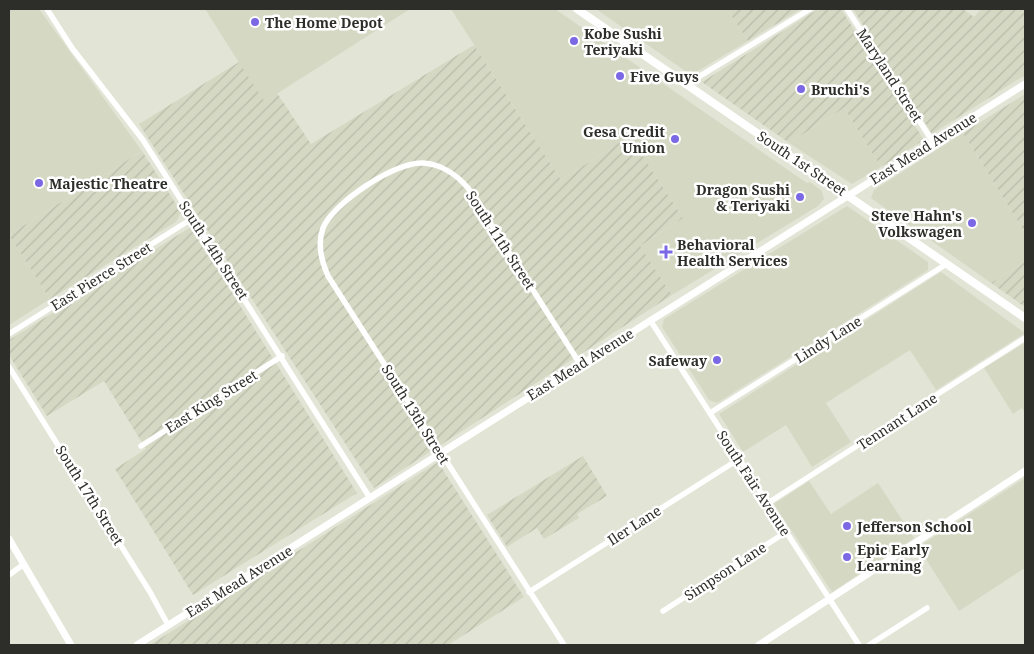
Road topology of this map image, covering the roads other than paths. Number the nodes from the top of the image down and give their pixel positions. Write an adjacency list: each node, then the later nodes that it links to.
1 (47, 9): 10 (street, South 14th Street)
2 (577, 9): 5 (main road, South 1st Street)
3 (810, 9): 5 (street)
4 (848, 9): 7 (street, Maryland Street)
5 (687, 84): 9 (main road, South 1st Street)
6 (1025, 84): 7 (street, East Mead Avenue)
7 (933, 142): 9 (street, East Mead Avenue)
8 (368, 186): 17 (street, South 11th Street); 21 (street, South 13th Street)
9 (849, 195): 11 (main road, South 1st Street); 13 (street, East Mead Avenue)
10 (193, 218): 14 (street, East Pierce Street); 16 (street, South 14th Street)
11 (945, 264): 12 (main road, South 1st Street); 19 (street, Lindy Lane)
12 (1025, 318)
13 (650, 320): 17 (street, East Mead Avenue); 19 (street, South Fair Avenue)
14 (9, 334)
15 (1025, 338): 25 (street, Tennant Lane)
16 (282, 356): 20 (street, East King Street); 24 (street, South 14th Street)
17 (580, 364): 21 (street, East Mead Avenue)
18 (9, 367): 34 (street, South 17th Street)
19 (710, 414): 22 (street, South Fair Avenue)
20 (141, 446)
21 (440, 453): 24 (street, East Mead Avenue); 30 (street, South 13th Street)
22 (739, 459): 25 (street, South Fair Avenue); 30 (street, Iler Lane)
23 (1025, 471): 31 (street)
24 (370, 498): 34 (street, East Mead Avenue)
25 (768, 503): 26 (street, South Fair Avenue)
26 (786, 532): 31 (street, South Fair Avenue); 33 (street, Simpson Lane)
27 (9, 539): 28 (street)
28 (24, 564): 29 (street); 35 (street)
29 (9, 574)
30 (530, 592): 37 (street, South 13th Street)
31 (830, 599): 38 (street); 39 (street, South Fair Avenue)
32 (927, 608): 40 (street)
33 (663, 611)
34 (168, 625): 36 (street, East Mead Avenue)
35 (71, 645)
36 (137, 645)
37 (564, 645)
38 (759, 645)
39 (859, 645)
40 (869, 645)

